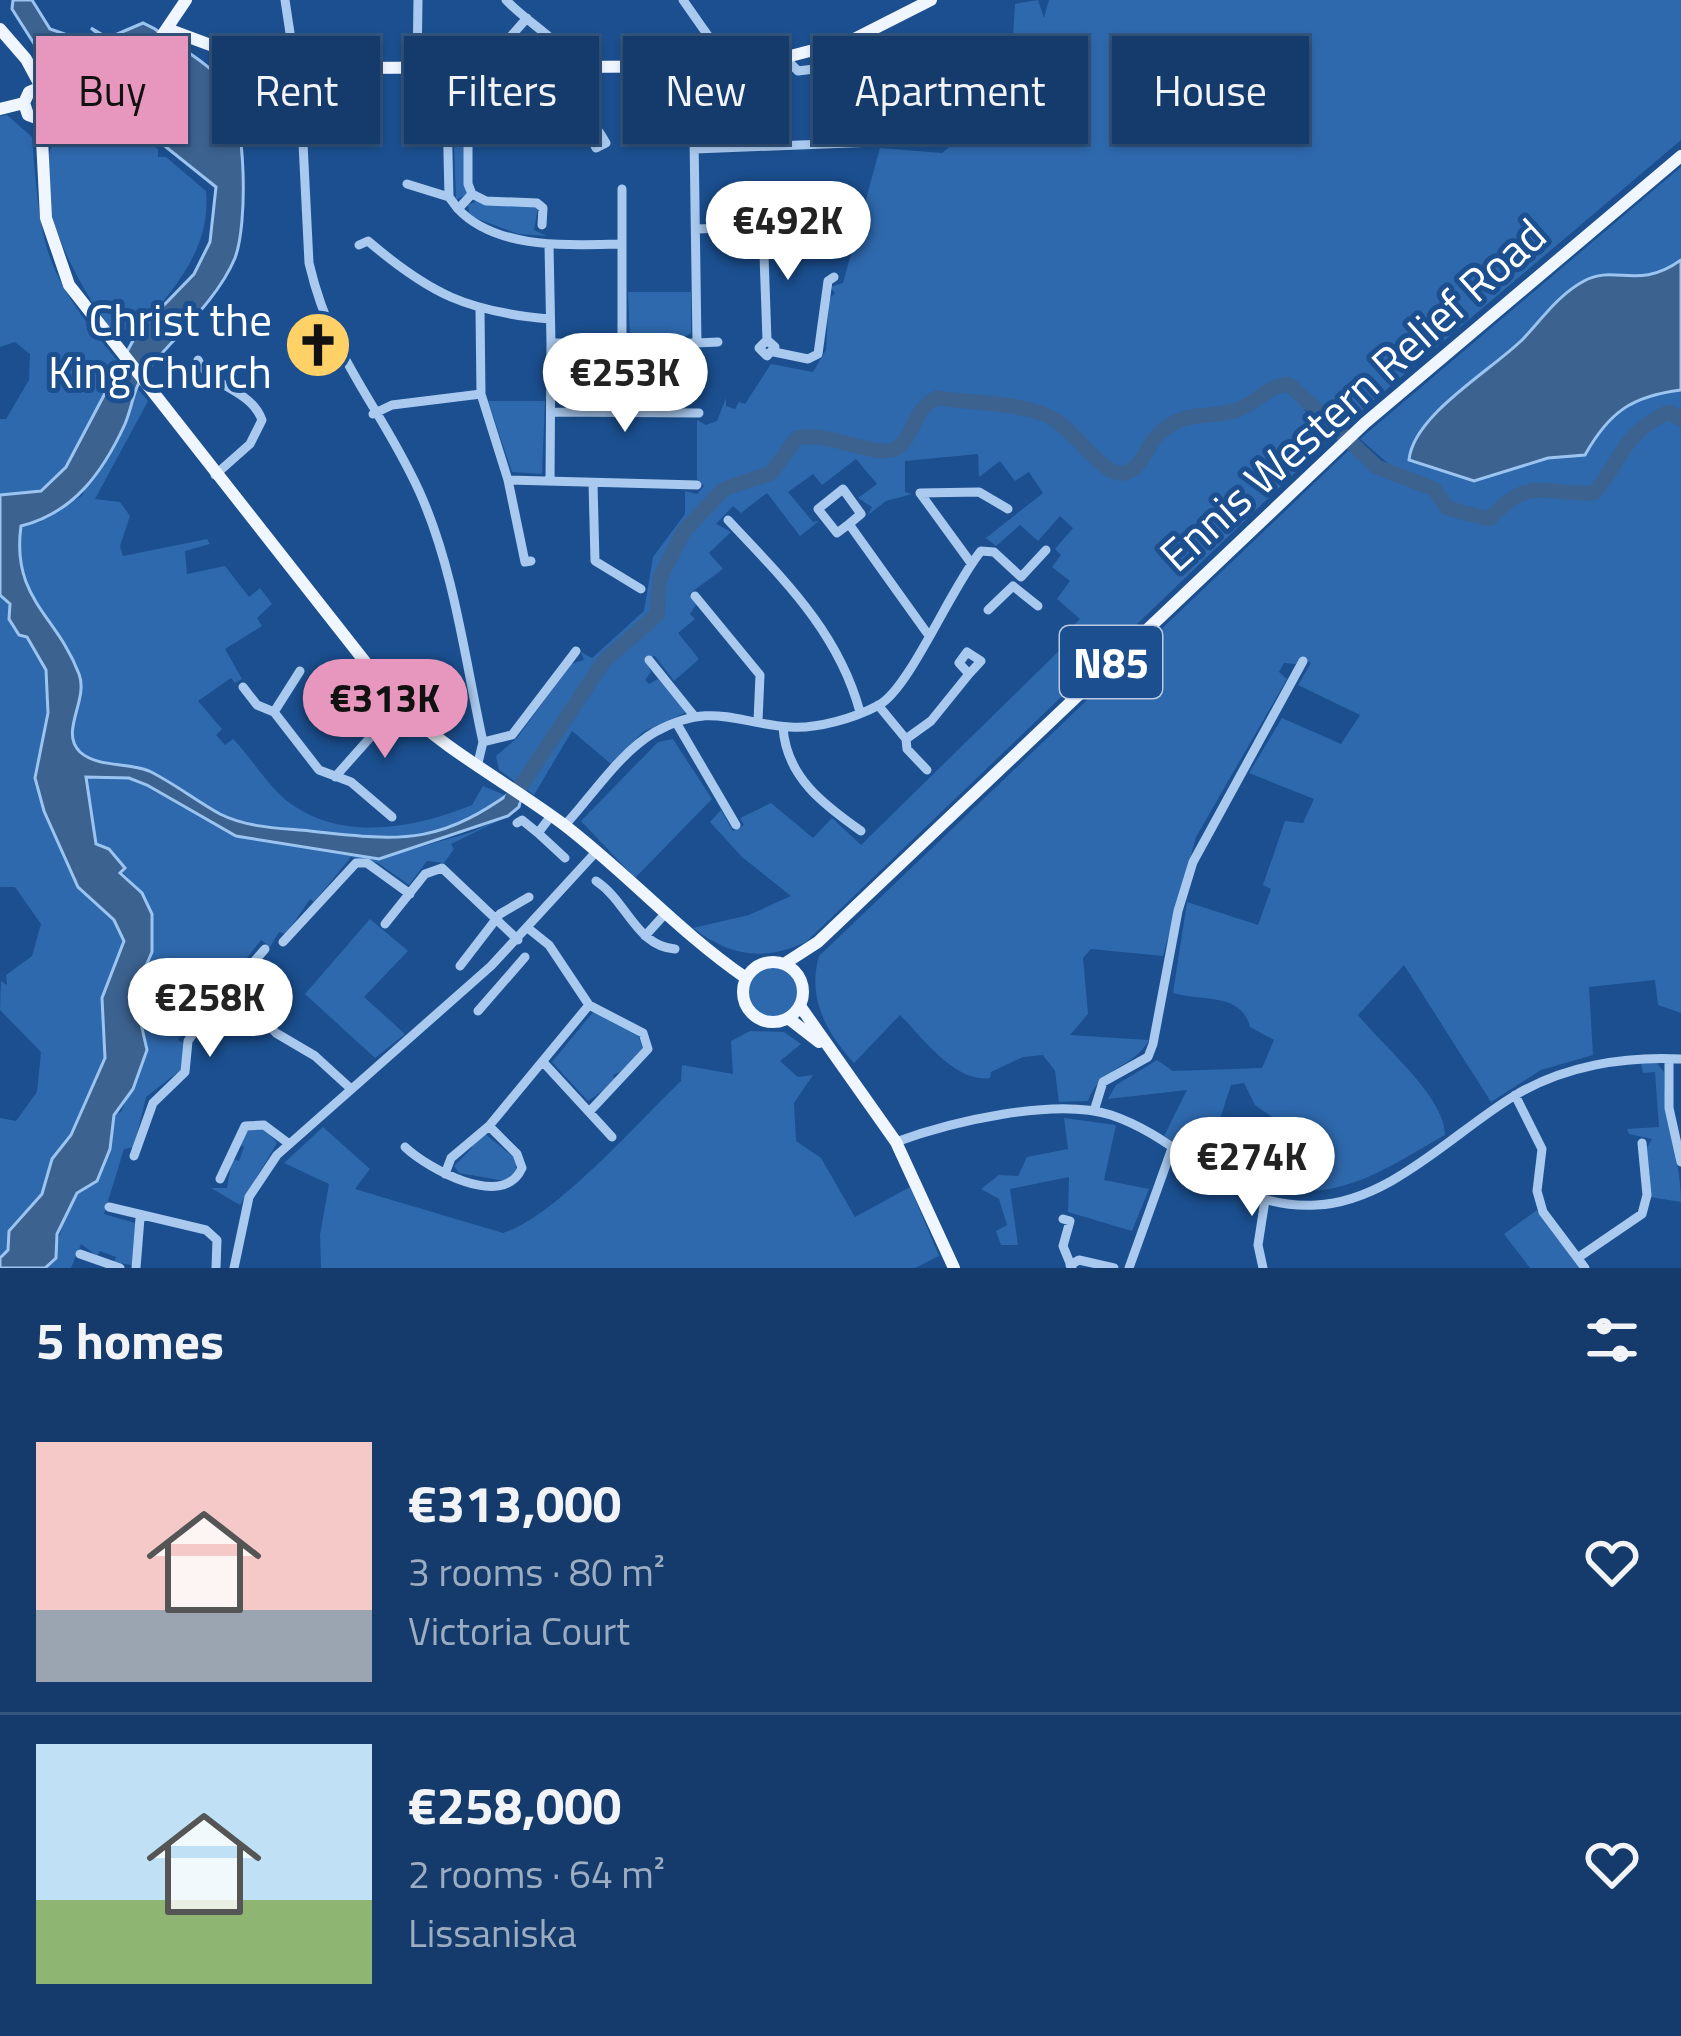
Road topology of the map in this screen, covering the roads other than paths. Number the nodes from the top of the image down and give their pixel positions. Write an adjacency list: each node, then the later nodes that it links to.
1 (186, 0): 9 (main road)
2 (285, 0): 11 (street)
3 (418, 0): 12 (street)
4 (506, 0): 7 (street)
5 (682, 0): 15 (street)
6 (931, 0): 17 (main road)
7 (526, 18): 13 (street); 14 (street)
8 (0, 29): 18 (main road)
9 (167, 32): 10 (main road); 16 (main road)
10 (164, 36)
11 (290, 36)
12 (417, 36)
13 (511, 36)
14 (553, 36)
15 (708, 36)
16 (212, 47)
17 (789, 61)
18 (36, 80)
19 (36, 89): 20 (main road)
20 (25, 103): 21 (main road); 22 (main road)
21 (0, 109)
22 (36, 118)
23 (39, 144): 54 (main road)
24 (303, 144): 53 (street)
25 (448, 144): 34 (street)
26 (470, 144): 33 (street)
27 (695, 144): 29 (street)
28 (823, 144): 29 (street)
29 (695, 149): 39 (street)
30 (1681, 156): 108 (main road, Ennis Western Relief Road / N85)
31 (407, 184): 34 (street)
32 (622, 189): 40 (street)
33 (472, 194): 35 (street); 37 (street)
34 (449, 196): 35 (street)
35 (458, 209): 42 (street)
36 (844, 224): 38 (street)
37 (542, 225)
38 (764, 226): 39 (street); 43 (street)
39 (697, 229): 48 (street)
40 (621, 244): 42 (street); 47 (street)
41 (359, 245): 44 (street)
42 (549, 245): 45 (street)
43 (834, 277)
44 (480, 310): 45 (street); 50 (street)
45 (550, 331): 47 (street); 51 (street)
46 (718, 342): 48 (street)
47 (622, 343): 48 (street)
48 (697, 343)
49 (198, 360): 54 (street)
50 (481, 394): 53 (street); 55 (street)
51 (552, 412): 52 (street); 56 (street)
52 (699, 413)
53 (373, 414): 86 (street)
54 (215, 475): 77 (main road)
55 (508, 480): 56 (street); 63 (street)
56 (550, 480): 57 (street)
57 (593, 483): 58 (street); 66 (street)
58 (697, 485)
59 (1007, 508): 64 (street)
60 (728, 520): 80 (street)
61 (849, 524): 61 (street); 70 (street)
62 (1046, 550): 65 (street)
63 (530, 561)
64 (971, 563): 65 (street); 70 (street)
65 (1017, 582): 68 (street); 69 (street)
66 (640, 589)
67 (694, 596): 82 (street)
68 (1038, 606)
69 (988, 610)
70 (927, 634): 78 (street)
71 (576, 651): 86 (street)
72 (649, 660): 81 (street)
73 (1303, 661): 130 (street)
74 (969, 674): 85 (street)
75 (299, 678): 79 (street)
76 (243, 687): 79 (street)
77 (398, 705): 87 (main road); 89 (street)
78 (878, 705): 80 (street); 85 (street)
79 (274, 712): 89 (street)
80 (860, 712): 84 (street)
81 (694, 717): 82 (street); 83 (street)
82 (758, 721): 84 (street)
83 (677, 724): 93 (street); 94 (street)
84 (783, 727): 95 (street)
85 (906, 739): 88 (street)
86 (483, 742): 87 (street)
87 (477, 767): 90 (main road)
88 (927, 770)
89 (335, 777): 91 (street)
90 (551, 816): 93 (main road); 96 (street)
91 (392, 818)
92 (518, 823): 96 (street)
93 (565, 825): 97 (main road)
94 (736, 825)
95 (861, 832)
96 (538, 833): 98 (street)
97 (595, 853): 102 (main road); 105 (street)
98 (565, 858)
99 (596, 881): 106 (street)
100 (410, 893): 103 (street); 104 (street); 109 (street)
101 (529, 896): 103 (street)
102 (664, 915): 106 (street); 117 (main road)
103 (497, 917): 107 (street); 114 (street)
104 (385, 924)
105 (529, 929): 107 (street); 120 (street)
106 (645, 936): 111 (street)
107 (518, 940): 115 (street)
108 (818, 941): 113 (main road, Ennis Western Relief Road / N85); 116 (main road, Ennis Western Relief Road / N85)
109 (283, 942)
110 (265, 949): 119 (street)
111 (675, 949)
112 (525, 957): 118 (street)
113 (784, 964): 116 (main road); 117 (main road, N85)
114 (460, 966)
115 (491, 966): 118 (street); 127 (street)
116 (799, 976): 121 (main road)
117 (746, 978): 123 (main road)
118 (506, 981): 122 (street)
119 (233, 986): 127 (street); 138 (street)
120 (589, 1005): 126 (street); 129 (street)
121 (800, 1006): 123 (main road); 124 (main road)
122 (478, 1011)
123 (788, 1018): 124 (main road)
124 (824, 1047): 133 (main road)
125 (1675, 1059): 128 (street); 139 (street)
126 (543, 1061): 129 (street); 131 (street)
127 (350, 1088): 135 (street)
128 (1515, 1096): 142 (street); 147 (street)
129 (590, 1111): 132 (street)
130 (1094, 1112): 133 (street); 137 (street)
131 (489, 1126): 140 (street); 140 (street)
132 (612, 1137)
133 (896, 1142): 153 (main road)
134 (1642, 1142): 147 (street)
135 (288, 1143): 141 (street); 152 (street)
136 (405, 1147): 140 (street)
137 (1171, 1151): 142 (street); 155 (street)
138 (134, 1156)
139 (1681, 1162)
140 (445, 1174)
141 (220, 1179)
142 (1265, 1200): 156 (street)
143 (109, 1207): 144 (street)
144 (140, 1218): 150 (street); 151 (street)
145 (1064, 1219): 148 (street)
146 (80, 1254): 149 (street)
147 (1579, 1257): 157 (street)
148 (1071, 1266): 154 (street)
149 (120, 1268)
150 (136, 1268)
151 (216, 1268)
152 (234, 1268)
153 (954, 1268)
154 (1114, 1268)
155 (1129, 1268)
156 (1262, 1268)
157 (1585, 1268)

